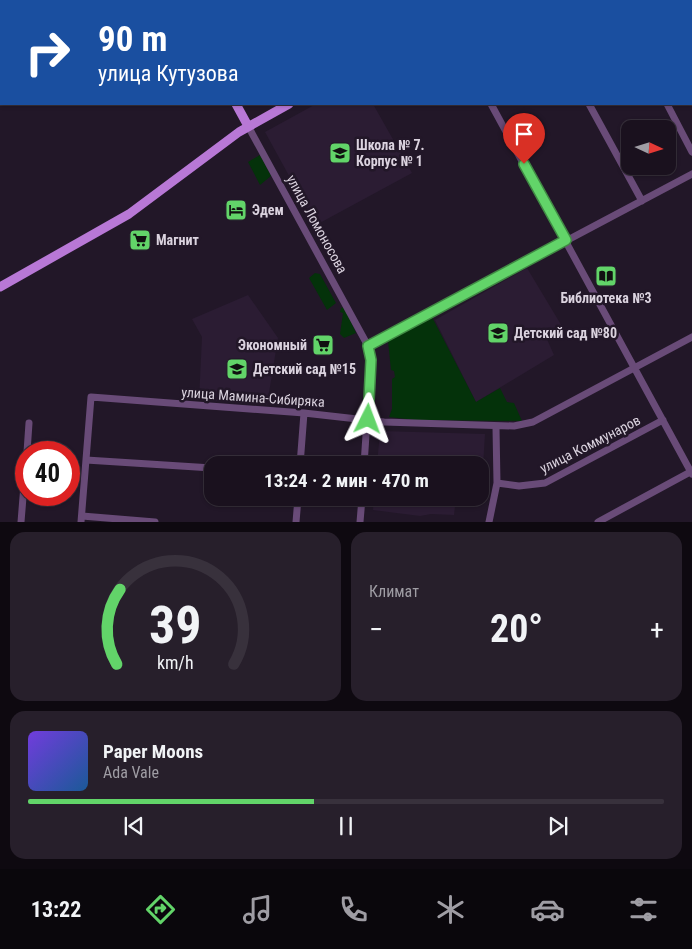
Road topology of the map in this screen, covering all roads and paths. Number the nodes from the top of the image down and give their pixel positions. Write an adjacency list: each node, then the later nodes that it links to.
1 (237, 105): 6 (main road, улица Ломоносова)
2 (287, 105): 6 (main road)
3 (492, 105): 10 (street)
4 (590, 105): 9 (street)
5 (668, 105): 7 (street)
6 (248, 126): 11 (main road); 13 (street, улица Ломоносова)
7 (692, 152)
8 (692, 174): 9 (street)
9 (642, 201): 10 (street)
10 (566, 240): 13 (street); 14 (street)
11 (0, 288)
12 (692, 337): 14 (street, улица Мамина-Сибиряка)
13 (368, 346): 16 (street, улица Ломоносова)
14 (635, 368): 17 (street); 19 (street, улица Мамина-Сибиряка)
15 (304, 413): 16 (street, улица Мамина-Сибиряка); 21 (street); 23 (street, улица Мамина-Сибиряка)
16 (368, 419): 19 (street, улица Мамина-Сибиряка); 22 (street, улица Ломоносова)
17 (664, 420): 25 (street); 26 (street, улица Коммунаров)
18 (29, 423): 20 (street)
19 (496, 428): 26 (street)
20 (28, 441)
21 (301, 456)
22 (365, 456)
23 (86, 460): 24 (street); 30 (street)
24 (204, 467)
25 (692, 473): 36 (street)
26 (497, 483): 35 (street)
27 (22, 506): 31 (street)
28 (297, 506): 33 (street)
29 (361, 506): 34 (street)
30 (82, 519): 32 (street)
31 (21, 522)
32 (155, 522)
33 (296, 522)
34 (360, 522)
35 (489, 522)
36 (598, 522)

